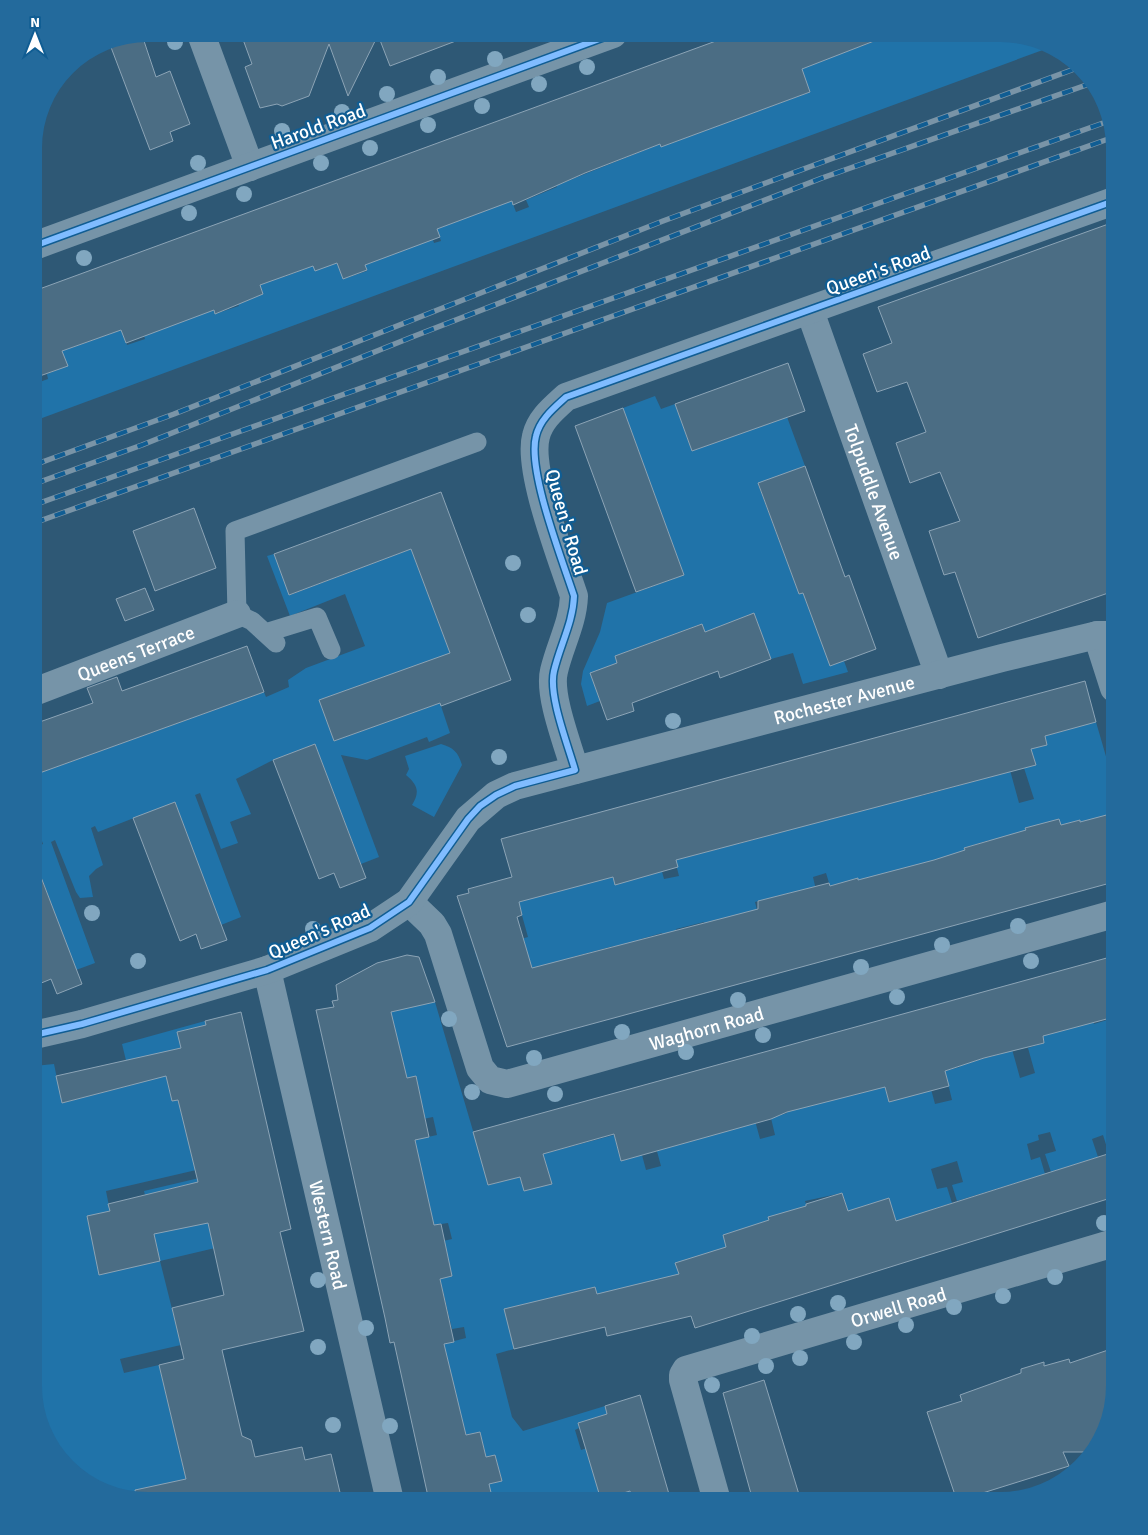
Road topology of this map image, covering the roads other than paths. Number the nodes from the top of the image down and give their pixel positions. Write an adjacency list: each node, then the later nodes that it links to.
1 (204, 42): 3 (street)
2 (572, 42): 3 (street, Harold Road)
3 (250, 167): 5 (street, Harold Road)
4 (1106, 204): 6 (street, Queen's Road)
5 (43, 243)
6 (810, 311): 11 (street, Tolpuddle Avenue); 13 (street, Queen's Road)
7 (477, 442): 8 (lane)
8 (237, 614): 10 (lane); 12 (street, Queens Terrace)
9 (1106, 635): 11 (street, Rochester Avenue)
10 (331, 650)
11 (939, 675): 13 (street, Rochester Avenue)
12 (43, 689)
13 (575, 770): 14 (street, Queen's Road)
14 (409, 902): 15 (street, Waghorn Road); 16 (street, Queen's Road)
15 (1106, 916)
16 (267, 970): 17 (street, Queen's Road); 19 (street, Western Road)
17 (42, 1033)
18 (1106, 1245): 20 (street, Orwell Road)
19 (388, 1492)
20 (715, 1492)

